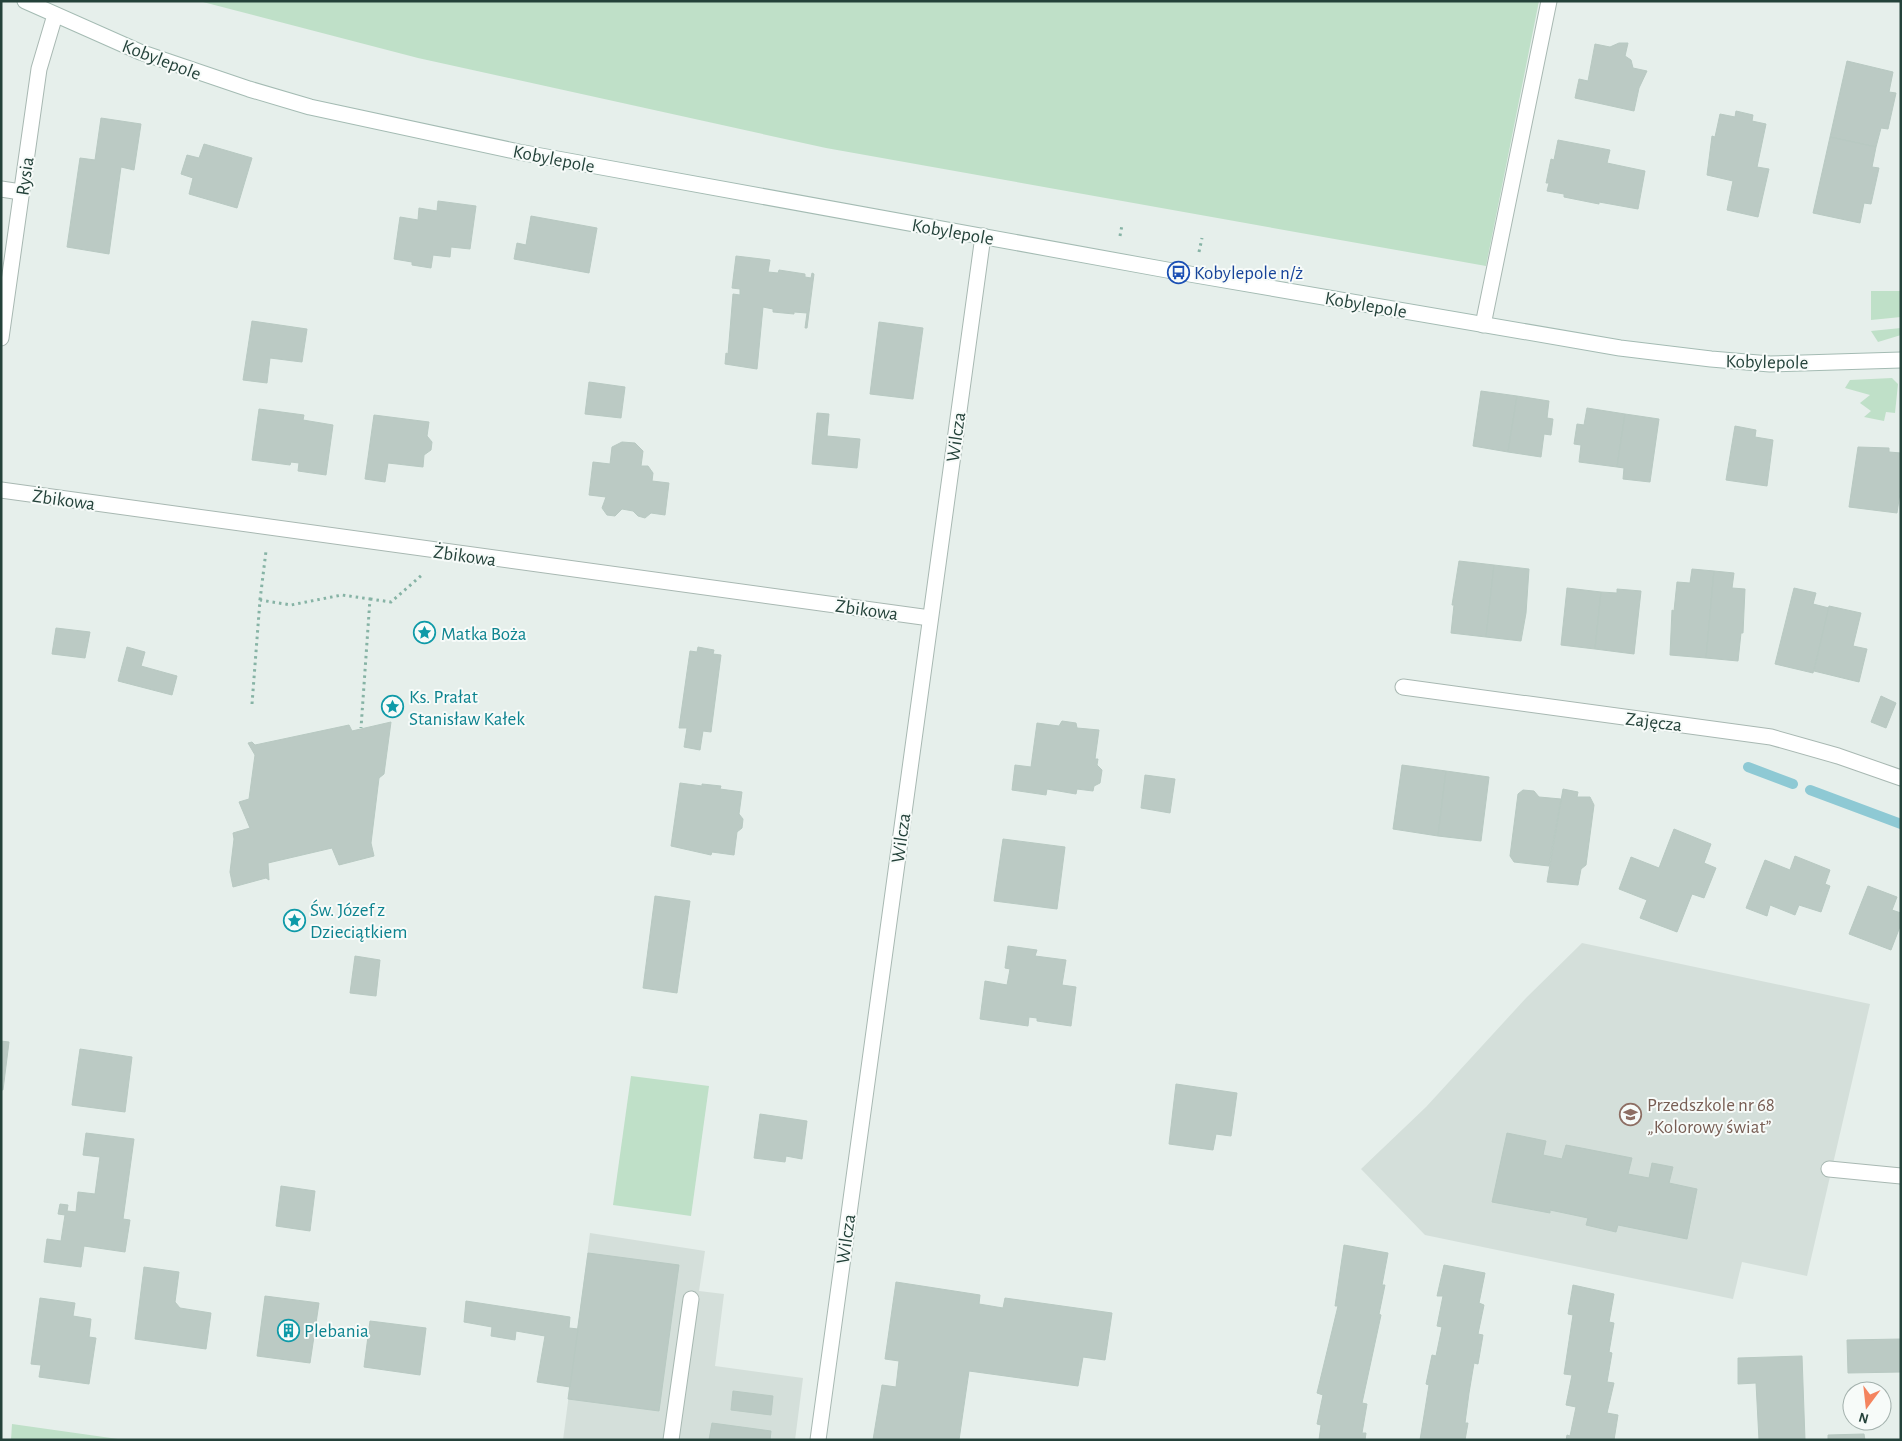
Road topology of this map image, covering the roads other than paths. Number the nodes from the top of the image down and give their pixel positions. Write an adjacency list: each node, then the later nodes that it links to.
1 (25, 1): 3 (street, Kobylepole)
2 (1549, 1): 7 (street)
3 (55, 15): 5 (street, Rysia); 6 (street, Kobylepole)
4 (1, 189): 5 (street)
5 (21, 192): 8 (street, Rysia)
6 (983, 236): 7 (street, Kobylepole); 11 (street, Wilcza)
7 (1483, 325): 9 (street, Kobylepole)
8 (1, 338)
9 (1901, 360)
10 (1, 490): 11 (street, Żbikowa)
11 (930, 618): 18 (street, Wilcza)
12 (1403, 688): 13 (street, Zajęcza)
13 (1901, 778)
14 (1829, 1169): 15 (street)
15 (1901, 1176)
16 (691, 1299): 17 (street)
17 (671, 1440)
18 (818, 1440)

